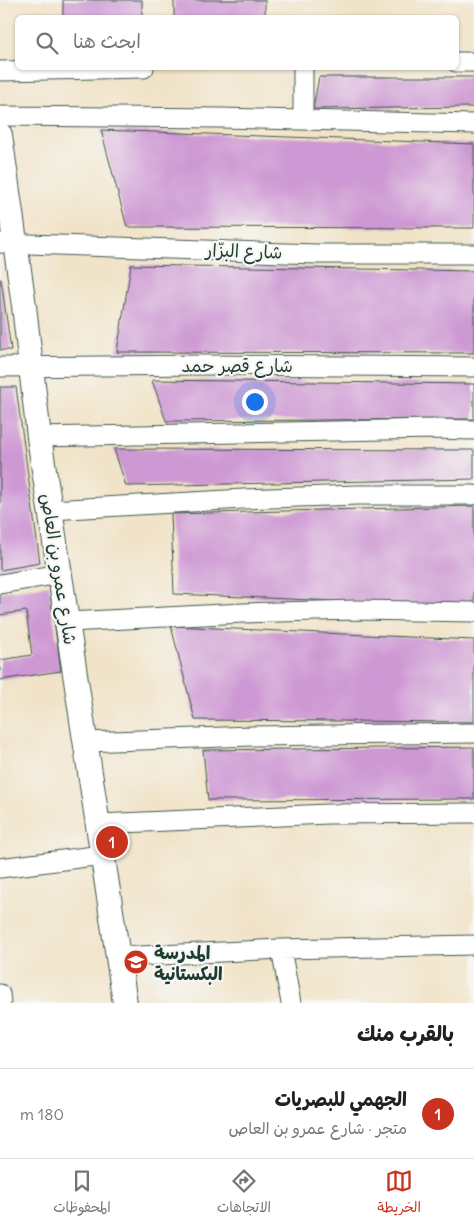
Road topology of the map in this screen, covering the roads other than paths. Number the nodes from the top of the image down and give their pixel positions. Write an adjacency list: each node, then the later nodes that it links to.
1 (459, 62): 2 (street)
2 (474, 62)
3 (48, 70): 5 (street)
4 (303, 70): 7 (street)
5 (0, 71)
6 (0, 116): 7 (street)
7 (303, 120): 8 (street)
8 (474, 124)
9 (0, 135): 10 (street, شارع عمرو بن العاص)
10 (2, 171): 11 (street, شارع عمرو بن العاص)
11 (8, 243): 12 (street, شارع البزّار); 14 (street, شارع عمرو بن العاص)
12 (474, 254)
13 (0, 367): 14 (street, شارع قصر حمد)
14 (32, 367): 15 (street, شارع قصر حمد); 17 (street, شارع عمرو بن العاص)
15 (474, 367)
16 (474, 430): 17 (street)
17 (39, 437): 19 (street, شارع عمرو بن العاص)
18 (474, 495): 19 (street)
19 (50, 510): 20 (street, شارع عمرو بن العاص)
20 (60, 574): 21 (street); 23 (street, شارع عمرو بن العاص)
21 (0, 584)
22 (474, 612): 23 (street)
23 (68, 622): 25 (street, شارع عمرو بن العاص)
24 (474, 733): 25 (street)
25 (85, 742): 27 (street, شارع عمرو بن العاص)
26 (474, 813): 27 (street)
27 (98, 824): 28 (street, شارع عمرو بن العاص)
28 (102, 855): 29 (street); 32 (street, شارع عمرو بن العاص)
29 (0, 868)
30 (474, 945): 31 (street)
31 (281, 949): 32 (street); 36 (street)
32 (119, 957): 35 (street, شارع عمرو بن العاص)
33 (0, 994): 34 (street)
34 (1, 1003)
35 (125, 1003)
36 (291, 1003)

